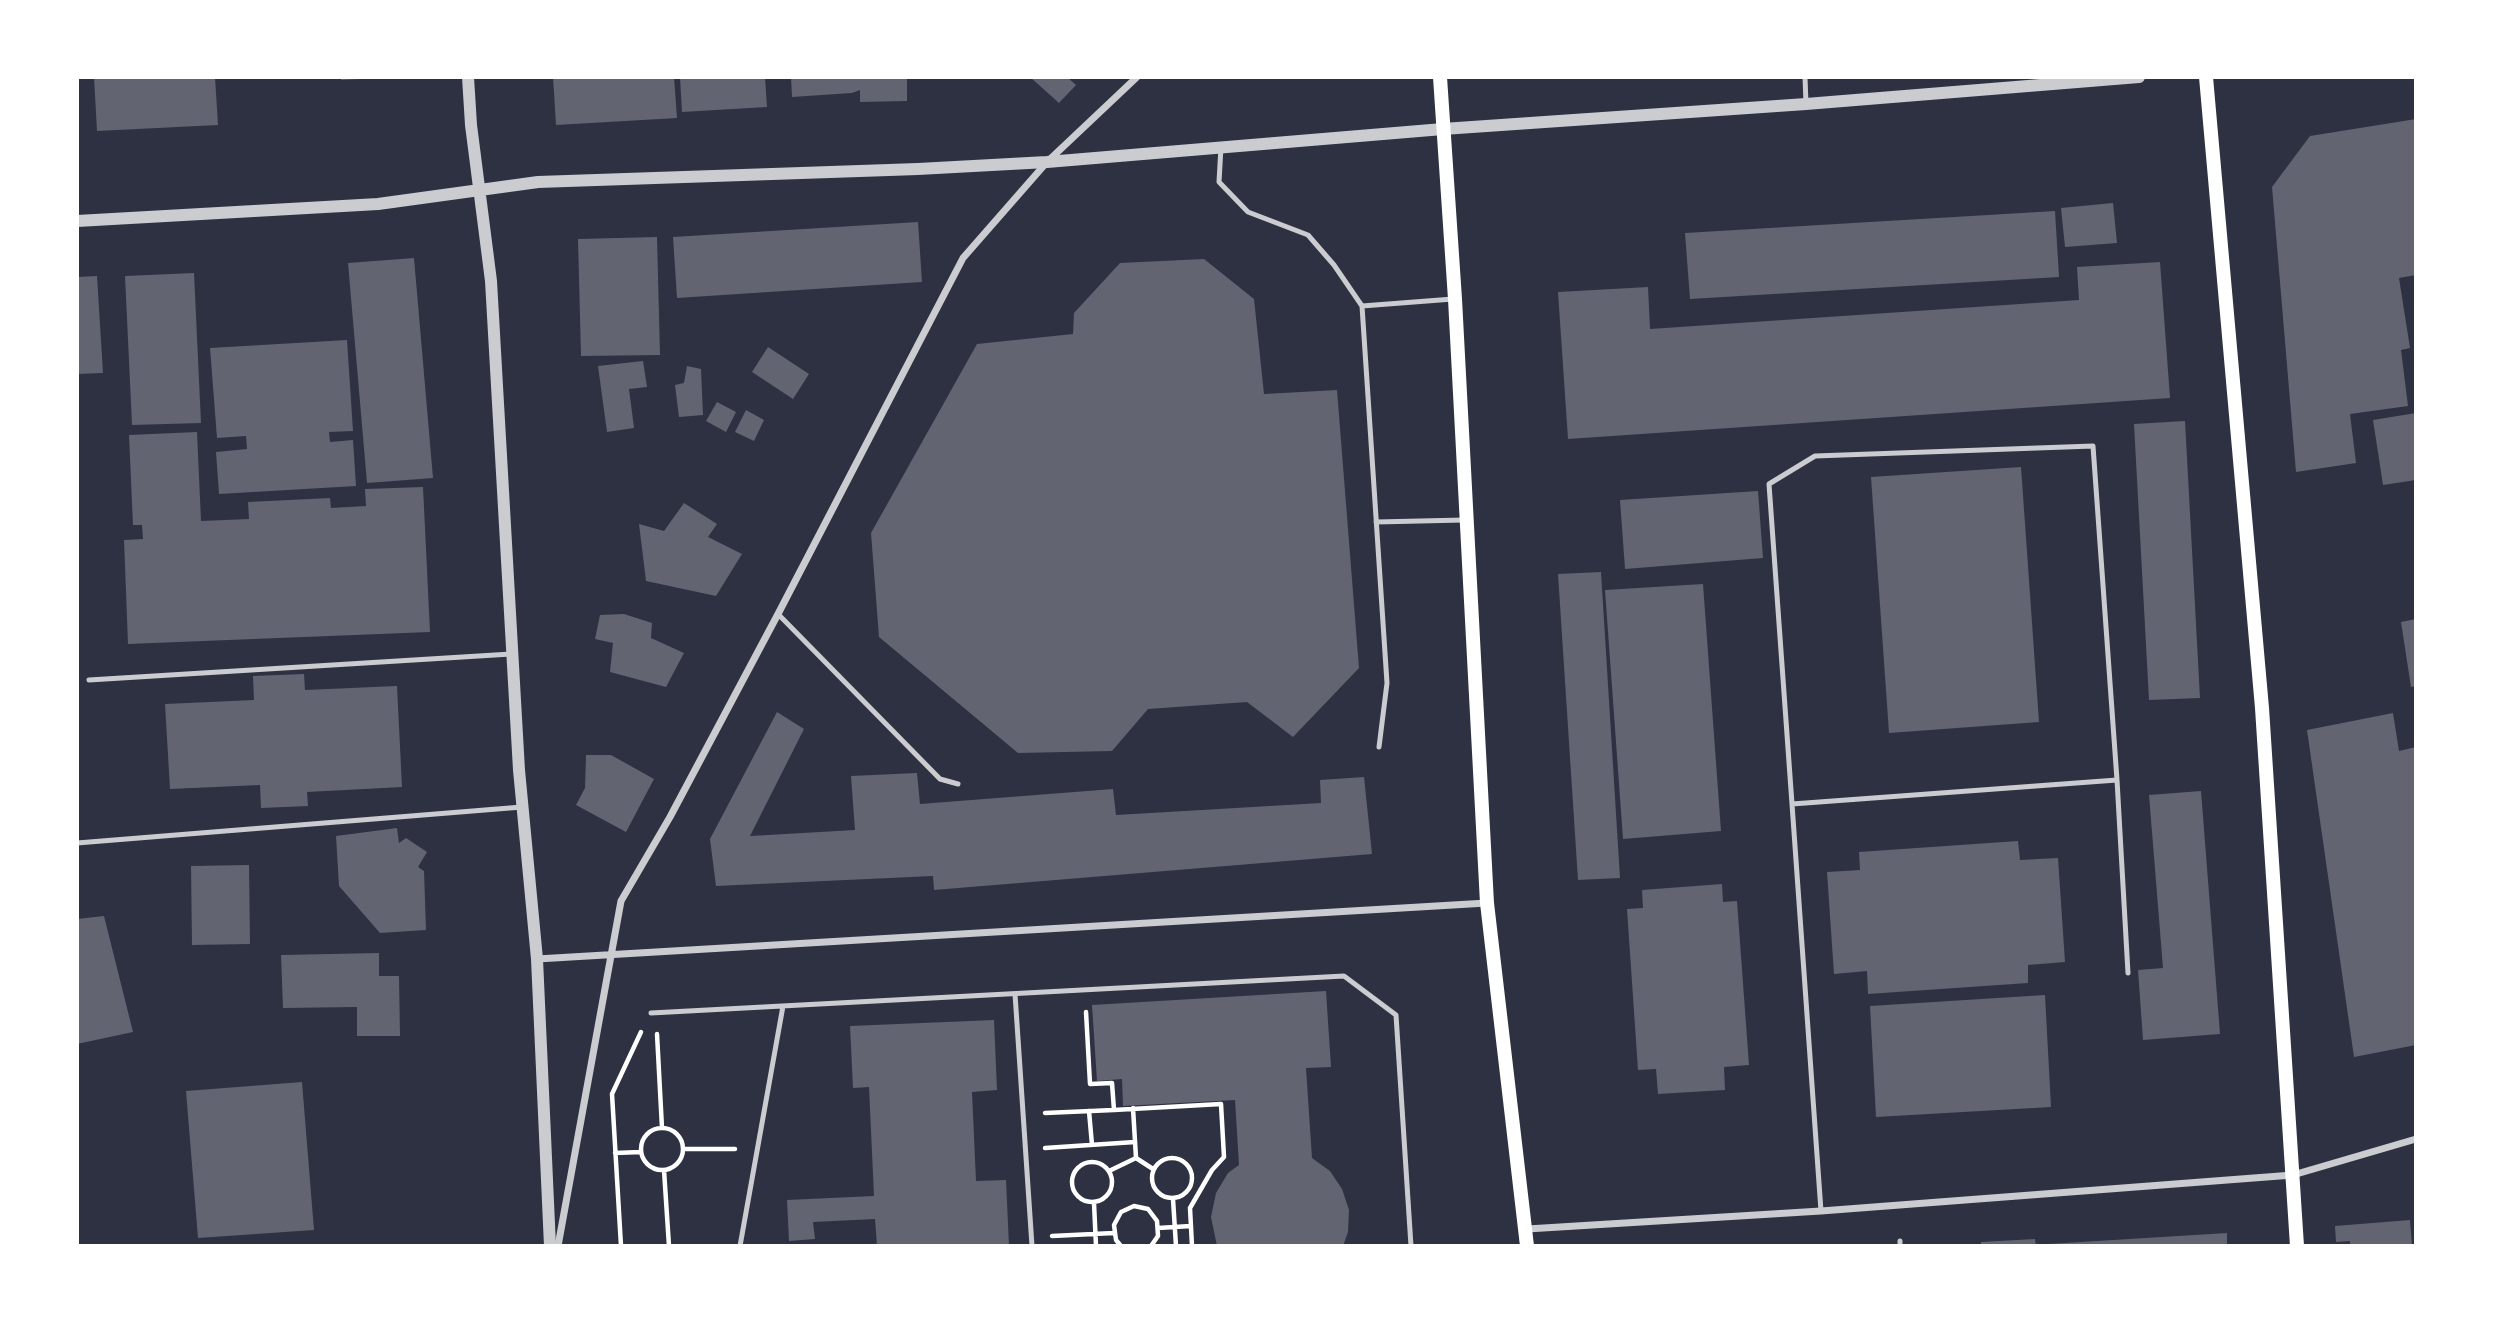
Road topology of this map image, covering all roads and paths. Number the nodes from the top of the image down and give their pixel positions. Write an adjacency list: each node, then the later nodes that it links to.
1 (468, 77): 11 (street)
2 (1136, 77): 10 (street)
3 (1440, 77): 8 (main road)
4 (1805, 77): 7 (lane)
5 (2140, 77): 7 (street)
6 (2206, 77): 51 (main road)
7 (1806, 104): 8 (street)
8 (1443, 128): 9 (street); 13 (main road)
9 (1221, 147): 10 (street); 14 (lane)
10 (1047, 162): 11 (street); 17 (street)
11 (478, 190): 12 (street); 18 (street)
12 (77, 221)
13 (1455, 299): 14 (lane); 15 (main road)
14 (1362, 306): 16 (lane)
15 (1466, 520): 16 (lane); 26 (main road)
16 (1376, 522): 20 (lane)
17 (778, 614): 22 (lane); 27 (street)
18 (511, 654): 19 (lane); 24 (street)
19 (89, 680)
20 (1379, 747)
21 (2117, 780): 23 (lane); 23 (lane); 29 (lane)
22 (958, 784)
23 (1792, 804): 56 (lane)
24 (522, 807): 25 (lane); 28 (street)
25 (77, 843)
26 (1488, 903): 27 (street); 60 (main road)
27 (611, 955): 28 (street); 65 (street)
28 (537, 959): 64 (street)
29 (2128, 973)
30 (1085, 990): 31 (lane); 35 (path); 75 (lane)
31 (1015, 993): 32 (lane); 37 (lane)
32 (783, 1006): 33 (lane); 42 (lane)
33 (653, 1012): 38 (path); 46 (path)
34 (1133, 1108): 35 (path); 40 (path); 53 (path)
35 (1114, 1110): 36 (path)
36 (1089, 1111): 37 (path); 41 (path)
37 (1023, 1115): 44 (lane)
38 (662, 1128): 43 (path); 45 (path)
39 (2416, 1139): 51 (street)
40 (1135, 1142): 41 (path); 47 (path)
41 (1092, 1145): 44 (path)
42 (758, 1148): 43 (path); 68 (lane)
43 (683, 1149): 49 (path)
44 (1025, 1149): 63 (lane)
45 (641, 1152): 46 (path); 49 (path)
46 (615, 1153): 66 (path)
47 (1136, 1158): 48 (path); 50 (path)
48 (1153, 1169): 52 (path); 54 (path)
49 (664, 1170): 67 (path)
50 (1109, 1171): 55 (path); 55 (path)
51 (2293, 1175): 56 (street); 77 (main road)
52 (1190, 1188): 53 (path); 54 (path)
53 (1198, 1192): 57 (path)
54 (1174, 1199): 58 (path)
55 (1094, 1203): 61 (path)
56 (1821, 1211): 60 (street)
57 (1191, 1226): 58 (path); 74 (path)
58 (1175, 1227): 59 (path); 73 (path)
59 (1158, 1228): 62 (path); 72 (path)
60 (1527, 1229): 76 (main road)
61 (1095, 1233): 62 (path); 63 (path); 70 (path)
62 (1114, 1233): 71 (path)
63 (1031, 1237): 69 (lane)
64 (550, 1246)
65 (558, 1246)
66 (621, 1246)
67 (669, 1246)
68 (740, 1246)
69 (1032, 1246)
70 (1096, 1246)
71 (1121, 1246)
72 (1151, 1246)
73 (1176, 1246)
74 (1192, 1246)
75 (1411, 1246)
76 (1527, 1246)
77 (2297, 1246)

